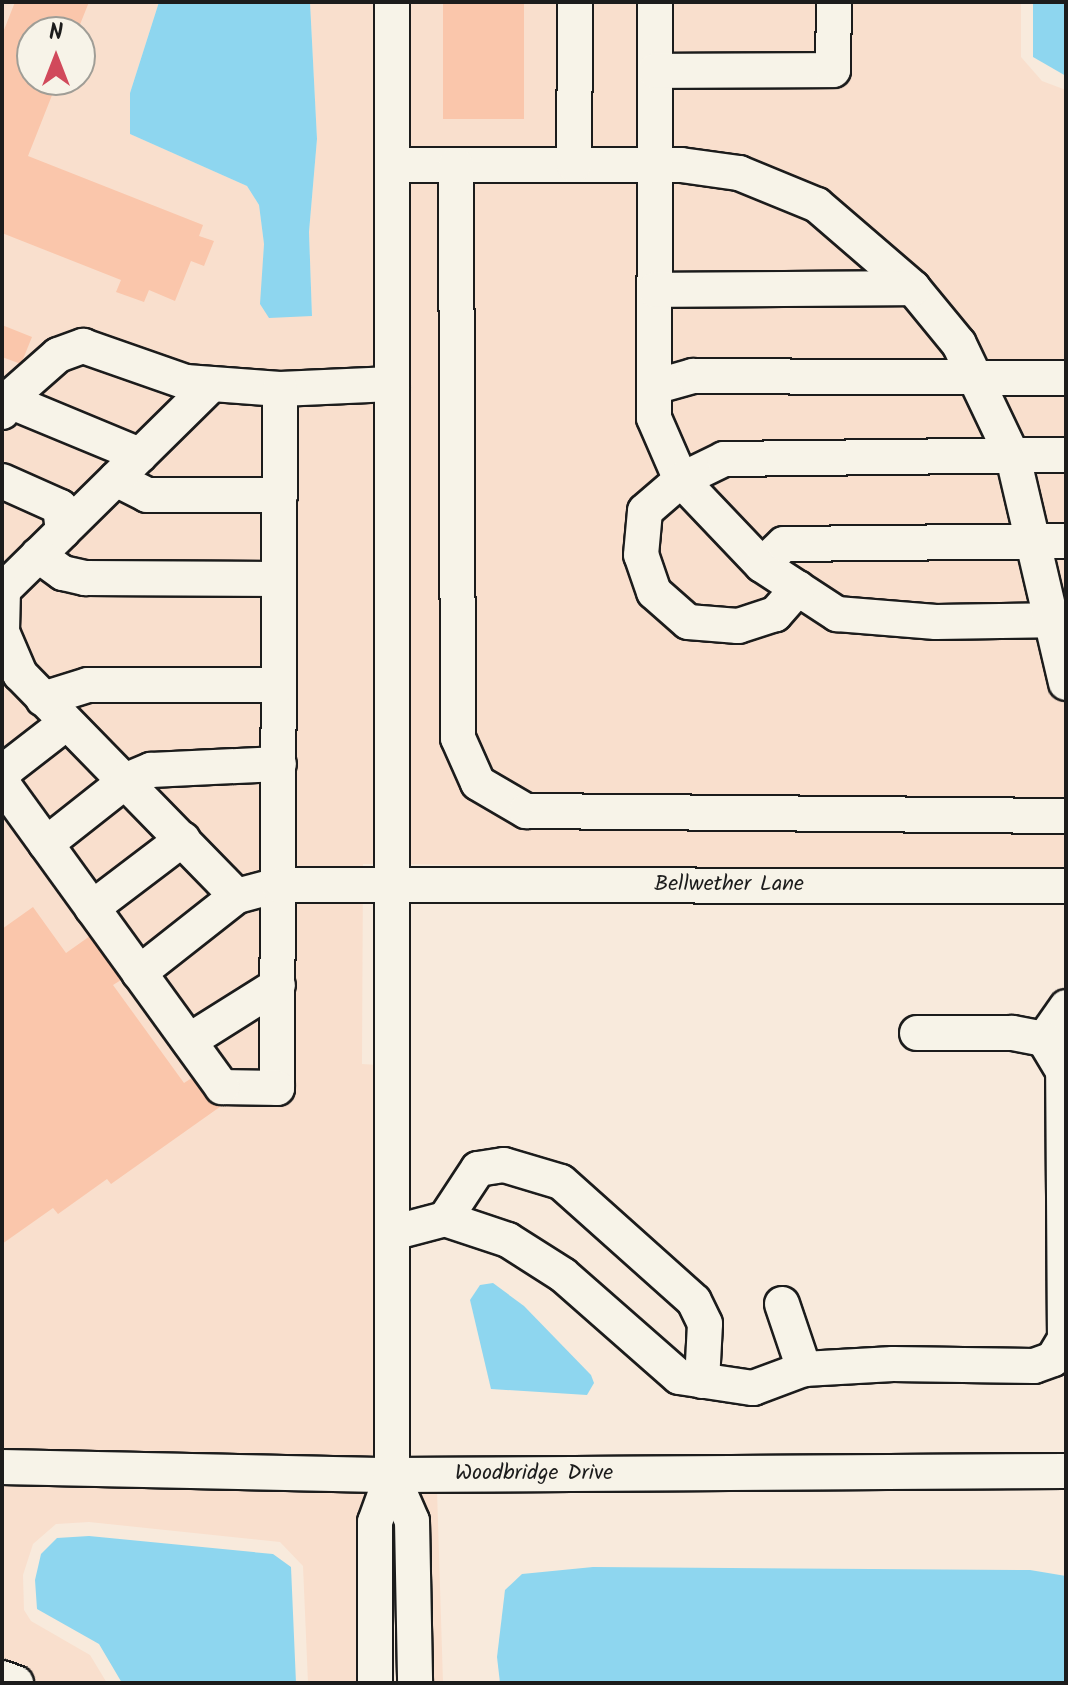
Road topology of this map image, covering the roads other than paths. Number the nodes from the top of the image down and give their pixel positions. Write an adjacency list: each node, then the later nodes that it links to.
1 (392, 2): 6 (street)
2 (575, 2): 8 (street)
3 (655, 2): 5 (street)
4 (834, 2): 5 (street)
5 (655, 71): 9 (street)
6 (392, 165): 7 (street); 15 (street)
7 (456, 165): 8 (street); 40 (street)
8 (574, 165): 9 (street)
9 (655, 165): 10 (street); 11 (street)
10 (913, 288): 11 (street); 12 (street)
11 (655, 290): 16 (street)
12 (975, 378): 13 (street); 16 (street); 21 (street)
13 (1066, 378)
14 (212, 384): 17 (street); 18 (street); 19 (street)
15 (392, 384): 17 (street); 43 (street)
16 (654, 387): 23 (street)
17 (280, 389): 25 (street)
18 (4, 406): 19 (street)
19 (140, 455): 22 (street)
20 (1066, 455): 21 (street)
21 (1013, 457): 23 (street); 27 (street)
22 (116, 479): 25 (street); 26 (street)
23 (681, 480): 29 (street); 31 (street)
24 (2, 481): 26 (street)
25 (280, 495): 30 (street)
26 (63, 531): 28 (street)
27 (1050, 541): 29 (street); 32 (street)
28 (38, 555): 30 (street); 35 (street)
29 (762, 565): 31 (street)
30 (279, 579): 34 (street)
31 (798, 588): 32 (street)
32 (1059, 620): 33 (street)
33 (1066, 683)
34 (279, 685): 35 (street); 37 (street)
35 (43, 699): 36 (street)
36 (66, 723): 38 (street); 39 (street)
37 (279, 764): 38 (street); 44 (street)
38 (127, 780): 41 (street); 42 (street)
39 (2, 781): 42 (street)
40 (1066, 816)
41 (183, 839): 46 (street); 47 (street)
42 (46, 844): 47 (street)
43 (392, 884): 44 (street, Bellwether Lane); 45 (street, Bellwether Lane); 55 (street)
44 (278, 885): 46 (street, Bellwether Lane); 49 (street)
45 (1066, 886)
46 (237, 896): 48 (street)
47 (92, 908): 48 (street)
48 (139, 973): 53 (street)
49 (278, 985): 53 (street); 53 (street)
50 (1066, 1007): 52 (street)
51 (917, 1033): 52 (street)
52 (1044, 1039): 57 (street)
53 (189, 1041)
54 (445, 1219): 55 (street); 58 (street); 58 (street)
55 (392, 1233): 61 (street)
56 (782, 1304): 57 (street)
57 (804, 1369): 58 (street)
58 (702, 1381)
59 (2, 1467): 61 (street, Woodbridge Drive)
60 (1066, 1471): 61 (street, Woodbridge Drive)
61 (392, 1475): 64 (street); 65 (street)
62 (2, 1678): 63 (street)
63 (16, 1683)
64 (375, 1683)
65 (415, 1683)

